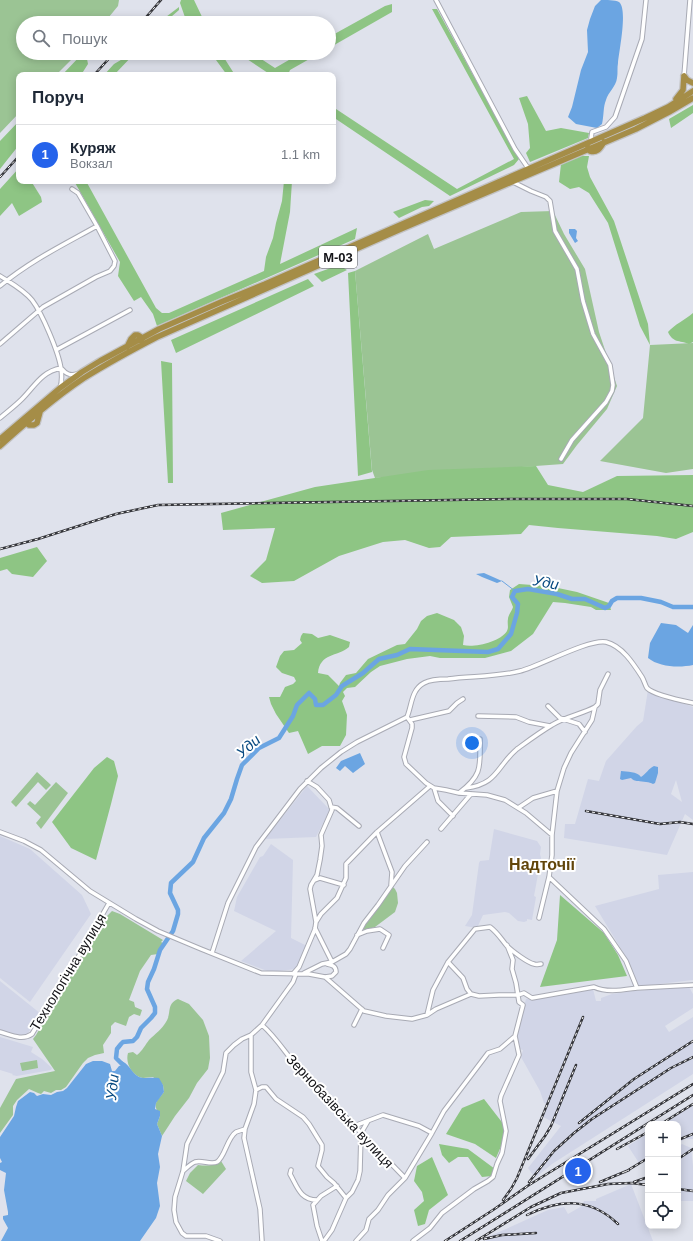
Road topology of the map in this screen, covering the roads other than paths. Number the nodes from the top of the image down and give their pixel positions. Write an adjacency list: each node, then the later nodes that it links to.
1 (436, 0): 13 (street)
2 (646, 0): 11 (street)
3 (690, 0): 5 (street)
4 (693, 33): 5 (street)
5 (688, 34): 6 (street)
6 (684, 76): 7 (highway); 10 (highway)
7 (693, 83)
8 (693, 92): 10 (highway, М-03)
9 (693, 98): 12 (highway, М-03)
10 (671, 105): 11 (highway, М-03)
11 (591, 142): 12 (highway); 13 (highway, М-03)
12 (588, 149): 14 (highway, М-03)
13 (528, 168): 22 (highway, М-03)
14 (511, 181): 24 (highway, М-03); 33 (street)
15 (72, 189): 16 (street)
16 (97, 226): 18 (street); 21 (street)
17 (0, 276): 18 (street)
18 (7, 280): 19 (street); 21 (street)
19 (0, 286)
20 (130, 310): 25 (street)
21 (39, 311): 23 (street); 25 (street)
22 (142, 339): 24 (highway); 27 (highway, М-03)
23 (0, 344)
24 (140, 346): 30 (highway, М-03)
25 (56, 350): 26 (street)
26 (61, 368): 27 (street); 28 (street); 29 (street)
27 (82, 372): 28 (highway, М-03)
28 (60, 388): 30 (highway, М-03)
29 (0, 418)
30 (25, 420): 31 (highway, М-03); 32 (highway, М-03)
31 (0, 439)
32 (0, 446)
33 (560, 459)
34 (608, 674): 38 (street)
35 (463, 699): 40 (street)
36 (693, 703): 40 (street)
37 (548, 706): 41 (street)
38 (595, 707): 41 (street); 43 (street)
39 (478, 716): 42 (street)
40 (408, 718): 45 (street); 46 (street)
41 (564, 720): 42 (street); 43 (street)
42 (550, 726): 48 (street)
43 (585, 732): 49 (street)
44 (480, 739): 48 (street)
45 (307, 781): 52 (street); 72 (street)
46 (430, 786): 47 (street); 58 (street)
47 (434, 788): 50 (street); 54 (street)
48 (466, 788): 50 (street)
49 (558, 791): 53 (street); 59 (street)
50 (460, 793): 51 (street)
51 (471, 794): 53 (street); 54 (street)
52 (331, 807): 55 (street); 62 (street)
53 (518, 808): 59 (street)
54 (453, 816): 56 (street)
55 (359, 826)
56 (441, 829)
57 (0, 832): 65 (street)
58 (377, 832): 63 (street); 64 (street)
59 (552, 835): 61 (street)
60 (427, 842): 64 (street)
61 (549, 877): 66 (street); 81 (street)
62 (315, 880): 63 (street); 67 (street)
63 (344, 885): 67 (street)
64 (391, 886): 69 (street)
65 (109, 903): 72 (street); 88 (street, Технологічна вулиця)
66 (539, 918)
67 (316, 922): 68 (street)
68 (316, 928): 73 (street); 77 (street)
69 (357, 935): 71 (street); 73 (street)
70 (507, 945): 74 (street); 76 (street); 83 (street)
71 (383, 948)
72 (212, 953): 77 (street)
73 (332, 962): 75 (street)
74 (448, 962): 82 (street); 85 (street)
75 (327, 964): 78 (street); 79 (street)
76 (541, 964)
77 (295, 974): 78 (street); 86 (street)
78 (302, 974): 79 (street)
79 (325, 977): 84 (street)
80 (693, 985): 81 (street)
81 (637, 988): 83 (street)
82 (471, 994): 83 (street); 85 (street)
83 (518, 995): 90 (street)
84 (362, 1009): 85 (street); 87 (street)
85 (427, 1015)
86 (262, 1025): 89 (street); 93 (street, Зернобазівська вулиця)
87 (354, 1026)
88 (0, 1032)
89 (250, 1035): 91 (street); 97 (street)
90 (515, 1036): 96 (street); 109 (street)
91 (256, 1090): 94 (street); 102 (street)
92 (368, 1121): 93 (street); 95 (street); 96 (street)
93 (354, 1126): 95 (street, Зернобазівська вулиця)
94 (245, 1129): 98 (street); 106 (street)
95 (361, 1133): 101 (street, Зернобазівська вулиця); 103 (street)
96 (432, 1133): 101 (street)
97 (184, 1160): 98 (street); 100 (street)
98 (193, 1163): 100 (street)
99 (291, 1170): 104 (street)
100 (183, 1171): 105 (street)
101 (405, 1178): 108 (street)
102 (337, 1186): 103 (street); 104 (street)
103 (346, 1198): 107 (street)
104 (317, 1200): 107 (street)
105 (220, 1241)
106 (262, 1241)
107 (323, 1241)
108 (356, 1241)
109 (413, 1241)

